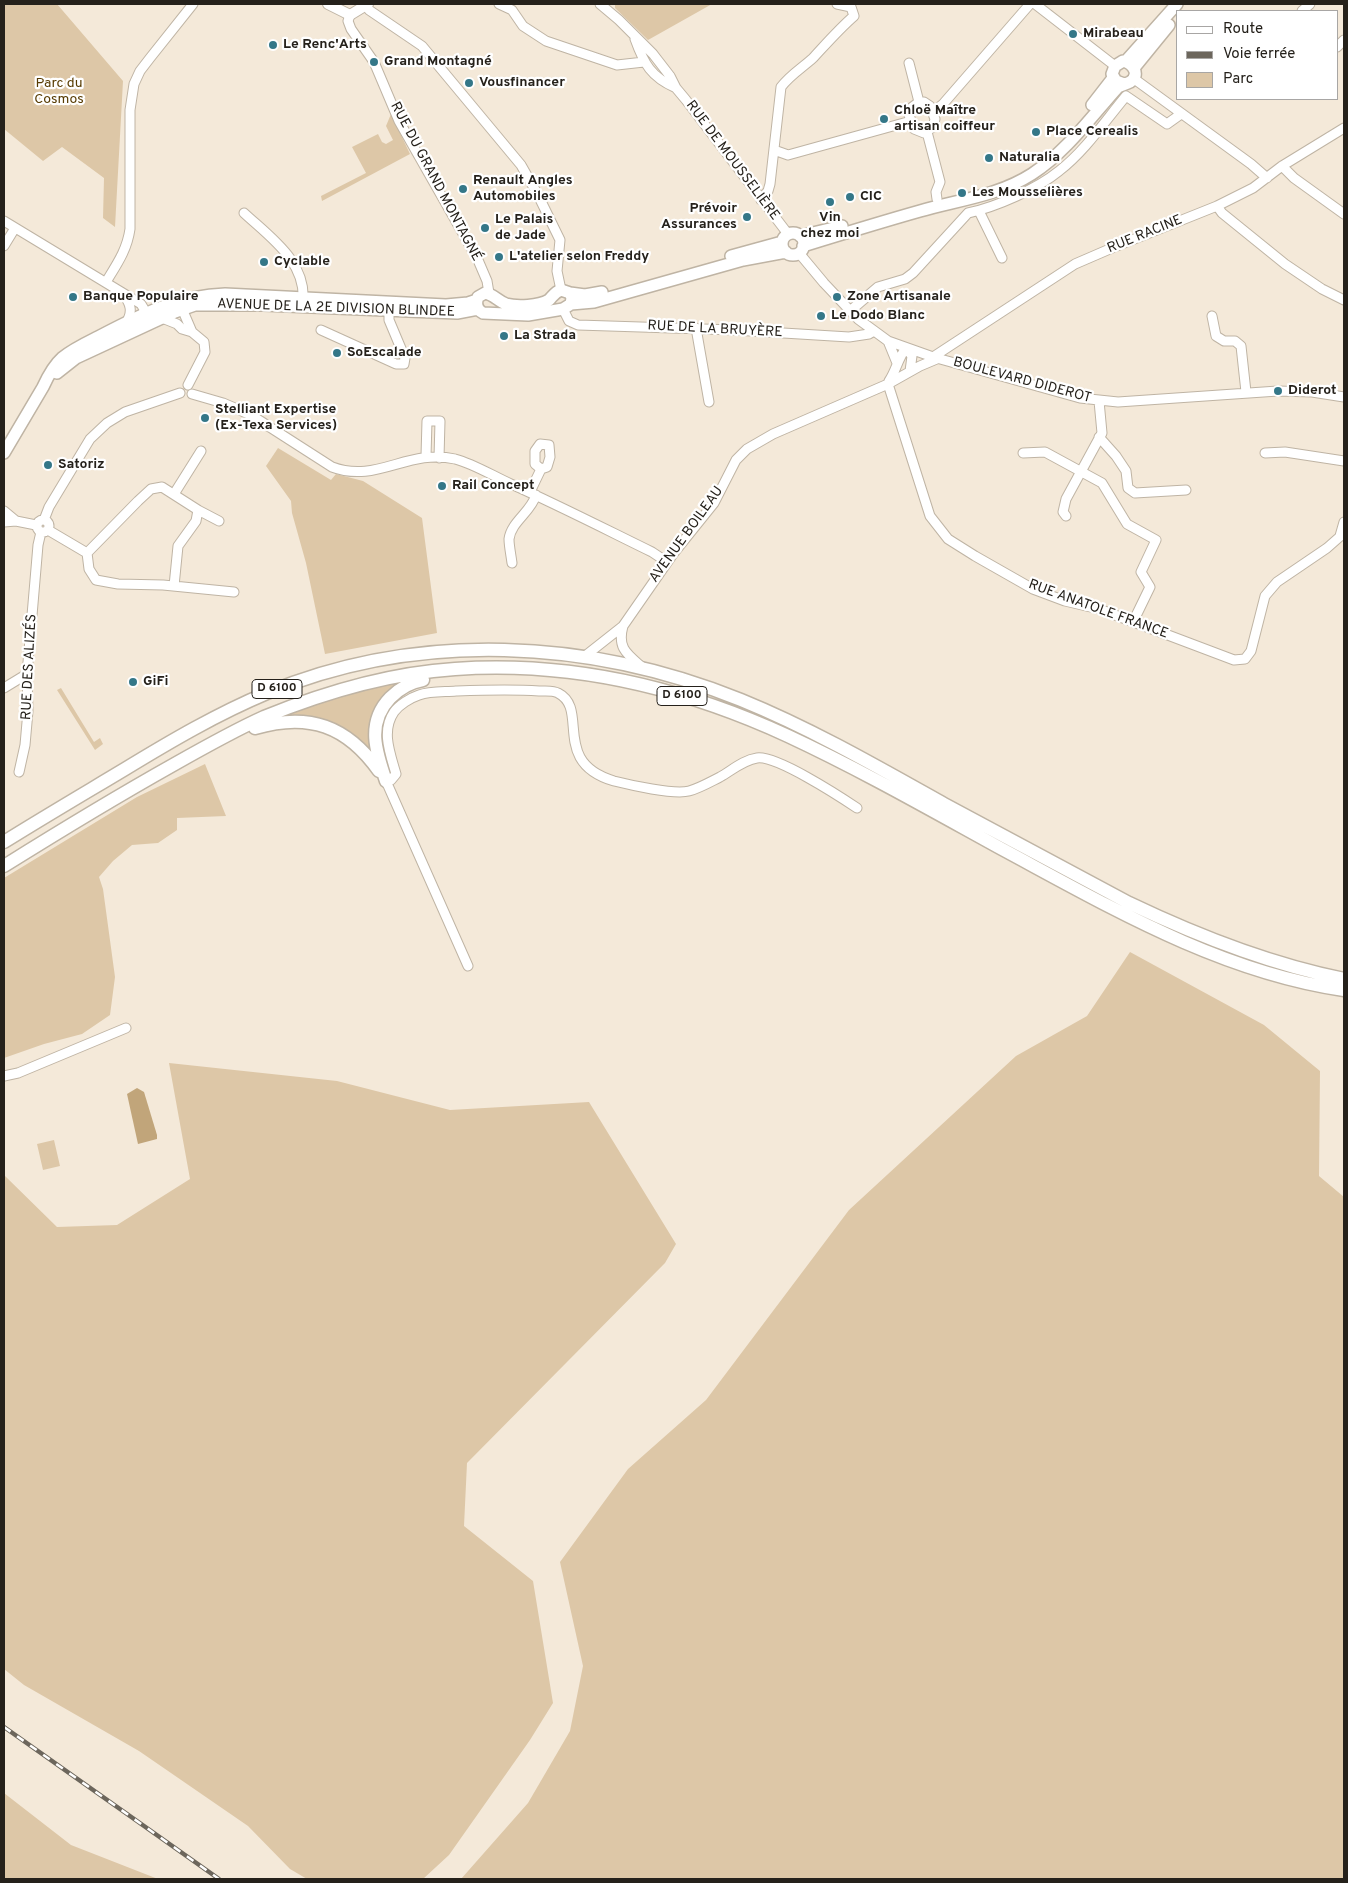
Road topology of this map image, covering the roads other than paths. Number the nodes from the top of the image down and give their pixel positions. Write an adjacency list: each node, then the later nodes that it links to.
1 (193, 4): 39 (street)
2 (328, 4): 10 (street)
3 (367, 4): 10 (street); 41 (street)
4 (499, 4): 13 (street)
5 (600, 4): 12 (street, RUE DE MOUSSELIÈRE)
6 (837, 4): 23 (street)
7 (1030, 4): 18 (street)
8 (1035, 4): 15 (street)
9 (1177, 4): 15 (main road)
10 (350, 15): 40 (street, RUE DU GRAND MONTAGNÉ)
11 (1176, 17): 15 (main road)
12 (634, 36): 13 (street, RUE DE MOUSSELIÈRE); 16 (street, RUE DE MOUSSELIÈRE)
13 (644, 62): 16 (street, RUE DE MOUSSELIÈRE)
14 (909, 63): 17 (street)
15 (1124, 72): 19 (street); 27 (main road); 36 (main road)
16 (676, 88): 26 (street, RUE DE MOUSSELIÈRE)
17 (919, 102): 18 (street); 20 (street)
18 (933, 112): 22 (street)
19 (1181, 114): 25 (street); 30 (street)
20 (911, 121): 22 (street); 23 (street)
21 (1344, 128): 24 (street, RUE RACINE)
22 (927, 132): 27 (street)
23 (774, 150): 26 (street)
24 (1282, 166): 25 (street, RUE RACINE); 28 (street)
25 (1267, 178): 29 (street, RUE RACINE)
26 (760, 200): 35 (street, RUE DE MOUSSELIÈRE)
27 (937, 200): 36 (main road)
28 (1340, 205): 32 (street)
29 (1217, 206): 42 (street); 56 (street, RUE RACINE)
30 (979, 211): 38 (street); 47 (street)
31 (244, 213): 43 (street)
32 (1344, 214)
33 (4, 221): 34 (street)
34 (15, 228): 37 (street); 39 (street)
35 (785, 243): 36 (main road); 36 (main road); 41 (main road)
36 (801, 245): 47 (street, BOULEVARD DIDEROT)
37 (4, 246)
38 (1002, 258)
39 (106, 282): 48 (street)
40 (489, 293): 41 (main road); 44 (main road)
41 (566, 299): 44 (main road); 51 (street, RUE DE LA BRUYÈRE)
42 (1344, 300)
43 (303, 302): 45 (main road, AVENUE DE LA 2E DIVISION BLINDEE); 46 (main road, AVENUE DE LA 2E DIVISION BLINDEE); 46 (main road, AVENUE DE LA 2E DIVISION BLINDEE)
44 (477, 305): 45 (main road, AVENUE DE LA 2E DIVISION BLINDEE)
45 (389, 306): 52 (street)
46 (179, 309): 48 (main road, AVENUE DE LA 2E DIVISION BLINDEE); 50 (street); 53 (street)
47 (850, 311): 54 (street, BOULEVARD DIDEROT)
48 (146, 314): 50 (street); 63 (main road, AVENUE DE LA 2E DIVISION BLINDEE); 63 (main road)
49 (1212, 316): 64 (street)
50 (177, 324): 53 (street)
51 (696, 328): 54 (street, RUE DE LA BRUYÈRE); 69 (street)
52 (322, 330)
53 (192, 332): 62 (street)
54 (874, 332): 55 (street, BOULEVARD DIDEROT)
55 (888, 341): 57 (street, BOULEVARD DIDEROT); 59 (street)
56 (950, 346): 58 (street, RUE RACINE); 58 (street)
57 (906, 348): 58 (street, BOULEVARD DIDEROT); 59 (street); 60 (street)
58 (939, 358): 60 (street, RUE RACINE); 68 (street, BOULEVARD DIDEROT)
59 (897, 364): 61 (street)
60 (910, 371): 61 (street, AVENUE BOILEAU)
61 (888, 384): 93 (street, AVENUE BOILEAU); 97 (street, RUE ANATOLE FRANCE)
62 (188, 385): 65 (street); 66 (street)
63 (43, 387): 72 (main road)
64 (1246, 392): 67 (street, BOULEVARD DIDEROT); 68 (street, BOULEVARD DIDEROT)
65 (180, 393): 66 (street); 90 (street, RUE DES ALIZÉS)
66 (192, 394): 75 (street)
67 (1344, 397)
68 (1099, 401): 70 (street)
69 (709, 402)
70 (1100, 438): 79 (street); 80 (street)
71 (201, 451): 81 (street)
72 (4, 453)
73 (1023, 453): 79 (street)
74 (1266, 453): 77 (street)
75 (426, 456): 76 (street); 76 (street)
76 (439, 458): 82 (street)
77 (1344, 461)
78 (541, 469): 82 (street)
79 (1080, 472): 85 (street); 97 (street)
80 (1186, 490)
81 (174, 494): 83 (street); 92 (street)
82 (533, 494): 93 (street); 94 (street)
83 (198, 510): 87 (street); 95 (street)
84 (4, 511): 86 (street)
85 (1066, 516)
86 (16, 520): 88 (street); 90 (street)
87 (220, 521)
88 (4, 522)
89 (1344, 522): 91 (street)
90 (42, 527): 92 (street); 102 (street, RUE DES ALIZÉS)
91 (1342, 534): 97 (street, RUE ANATOLE FRANCE)
92 (87, 553): 95 (street)
93 (667, 562): 98 (street, AVENUE BOILEAU)
94 (512, 563)
95 (174, 586): 96 (street)
96 (234, 592)
97 (1133, 622)
98 (623, 626): 99 (street, AVENUE BOILEAU); 100 (street)
99 (585, 656): 100 (main road, D 6100); 108 (main road, D 6100)
100 (642, 667): 113 (main road, D 6100)
101 (541, 669): 104 (main road, D 6100); 106 (main road); 114 (main road, D 6100)
102 (27, 674): 103 (street); 105 (street, RUE DES ALIZÉS)
103 (4, 688)
104 (215, 741): 106 (main road); 111 (main road, D 6100)
105 (19, 772)
106 (386, 781): 107 (street); 112 (street)
107 (857, 808)
108 (50, 814): 109 (main road); 110 (main road, D 6100)
109 (4, 831)
110 (4, 842)
111 (4, 866)
112 (468, 966)
113 (1344, 978)
114 (1344, 990)
115 (126, 1028): 116 (street)
116 (4, 1076)

